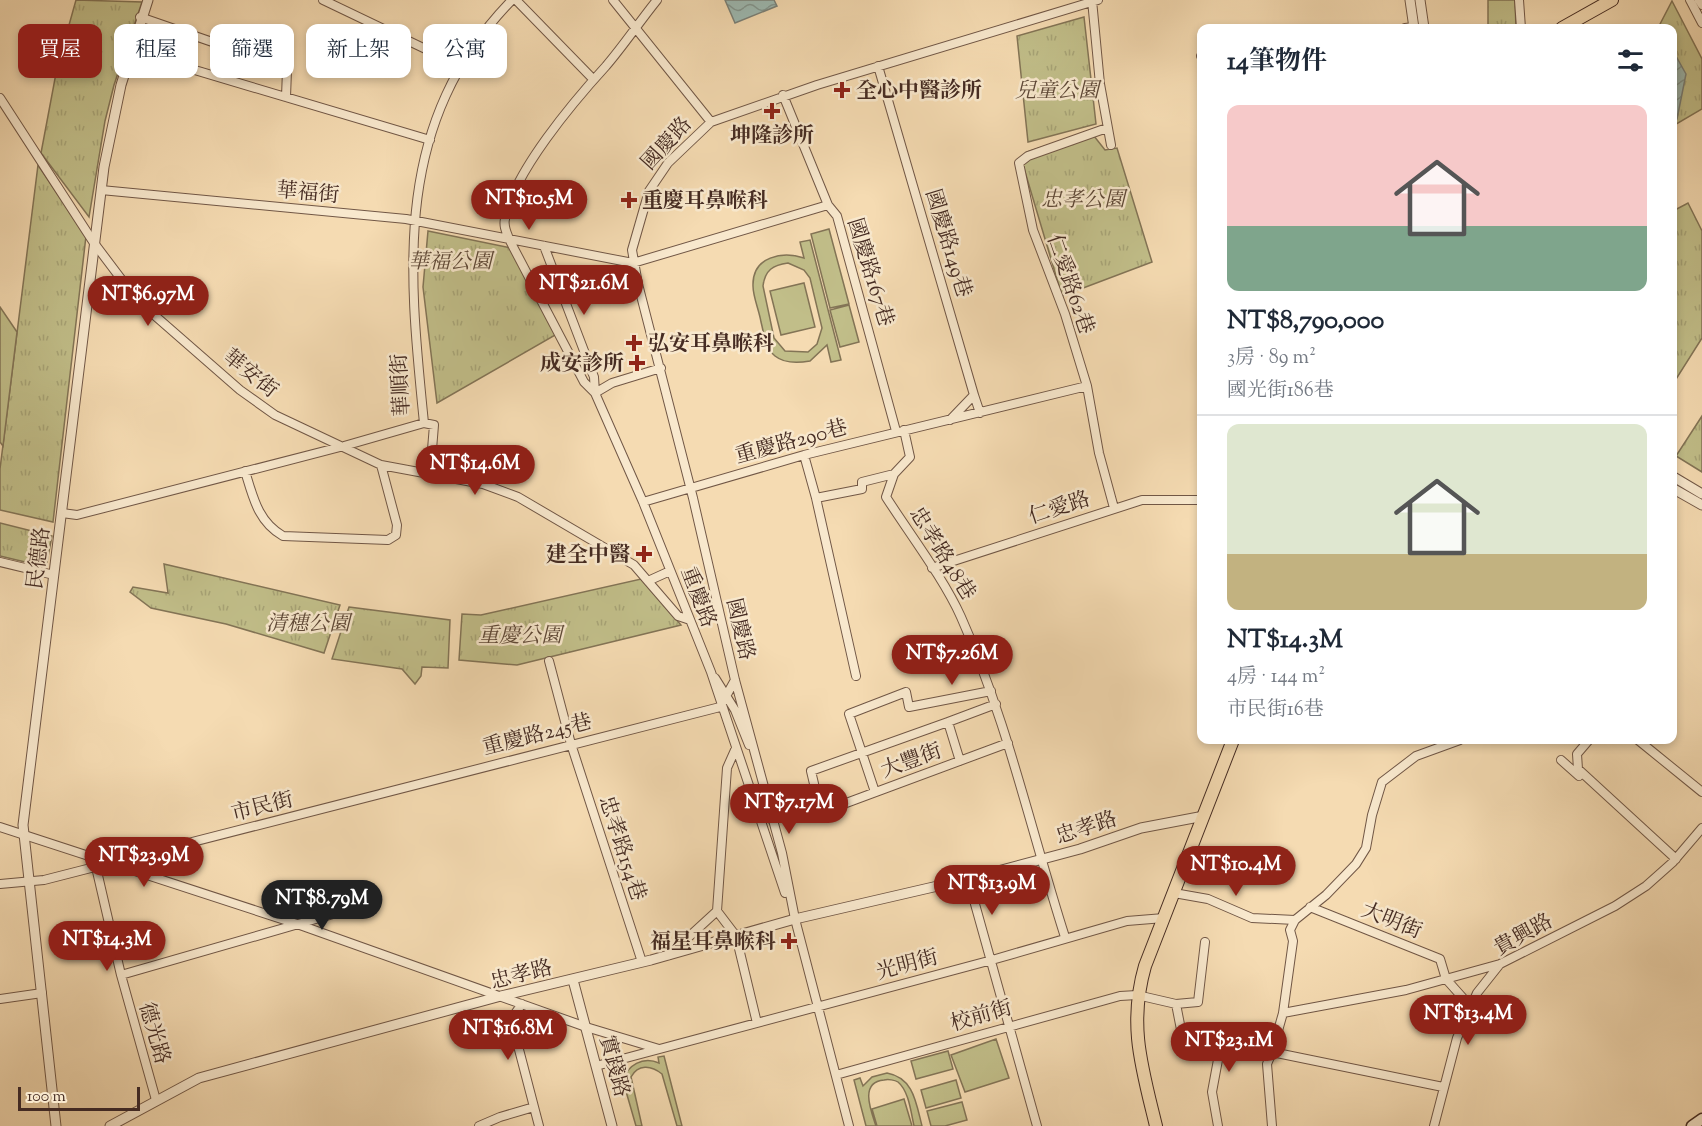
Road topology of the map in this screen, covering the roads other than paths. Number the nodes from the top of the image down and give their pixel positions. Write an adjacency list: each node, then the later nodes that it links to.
1 (148, 0): 14 (street, 民德路)
2 (323, 0): 23 (street)
3 (514, 0): 17 (street, 華順街); 28 (street)
4 (613, 0): 22 (street)
5 (657, 0): 22 (street)
6 (1410, 0): 18 (street)
7 (1420, 0): 19 (street)
8 (1519, 0): 20 (street)
9 (1612, 0): 21 (main road)
10 (1690, 0): 15 (street)
11 (1700, 0): 13 (street)
12 (1094, 1): 24 (street, 國慶路); 33 (street)
13 (1702, 5)
14 (140, 17): 16 (street, 民德路); 30 (street)
15 (1702, 23)
16 (138, 24)
17 (493, 24)
18 (1413, 24)
19 (1415, 24)
20 (1521, 24)
21 (1569, 24)
22 (634, 29): 28 (street); 32 (street)
23 (423, 48)
24 (878, 66): 29 (street, 國慶路); 46 (street, 國慶路149巷)
25 (198, 71): 30 (street)
26 (123, 78): 36 (street, 民德路)
27 (453, 78): 34 (street, 華順街)
28 (593, 78): 39 (street)
29 (783, 95): 32 (street, 國慶路); 37 (street, 國慶路167巷)
30 (286, 97): 34 (street)
31 (0, 98): 40 (street, 華安街)
32 (711, 122): 42 (street, 國慶路)
33 (1107, 128): 35 (street); 44 (street, 仁愛路62巷)
34 (430, 140): 38 (street, 華順街)
35 (1111, 145)
36 (100, 190): 38 (street, 華福街); 40 (street, 民德路)
37 (828, 205): 42 (street); 50 (street, 國慶路167巷)
38 (414, 221): 39 (street, 華福街); 49 (street, 華順街)
39 (510, 241): 41 (street); 45 (street, 重慶路)
40 (94, 243): 51 (street, 華安街); 66 (street, 民德路)
41 (544, 246): 42 (street); 45 (street, 重慶路)
42 (633, 263): 43 (street, 國慶路)
43 (661, 368): 45 (street); 58 (street, 國慶路)
44 (1087, 386): 47 (street, 重慶路290巷); 65 (street, 仁愛路62巷)
45 (595, 393): 63 (street, 重慶路)
46 (974, 395): 47 (street, 國慶路149巷); 48 (street)
47 (980, 413): 48 (street, 重慶路290巷)
48 (949, 421): 50 (street, 重慶路290巷)
49 (424, 423): 51 (street, 華順街); 55 (street)
50 (900, 431): 52 (street, 重慶路290巷); 56 (street, 國慶路167巷)
51 (344, 446): 53 (street, 華安街); 54 (street, 華順街)
52 (804, 455): 58 (street, 重慶路290巷); 61 (street)
53 (381, 465): 54 (street); 55 (street, 華安街)
54 (245, 471): 66 (street, 華順街)
55 (430, 474): 71 (street, 華安街)
56 (894, 474): 61 (street); 68 (street, 忠孝路48巷)
57 (1677, 479): 60 (street)
58 (691, 487): 63 (street, 重慶路290巷); 76 (street, 國慶路)
59 (1677, 491): 64 (street)
60 (1702, 494)
61 (816, 498): 75 (street)
62 (1197, 500): 65 (street, 仁愛路)
63 (643, 502): 69 (street, 重慶路)
64 (1702, 506)
65 (1114, 508): 68 (street, 仁愛路)
66 (62, 513): 70 (street, 民德路)
67 (0, 562): 70 (street)
68 (932, 568): 77 (street, 忠孝路48巷)
69 (670, 571): 71 (street); 72 (street, 重慶路)
70 (54, 575): 102 (street, 民德路)
71 (648, 580): 72 (street, 華安街)
72 (687, 619): 74 (street, 重慶路)
73 (549, 661): 83 (street, 忠孝路154巷)
74 (711, 672): 78 (street); 80 (street, 重慶路)
75 (856, 676)
76 (735, 680): 78 (street); 90 (street, 國慶路)
77 (991, 691): 79 (street, 忠孝路48巷); 89 (street, 大豐街)
78 (726, 696): 80 (street); 90 (street)
79 (996, 704): 81 (street); 82 (street, 忠孝路48巷)
80 (720, 707): 83 (street, 重慶路245巷); 88 (street, 重慶路)
81 (948, 722): 89 (street, 大豐街); 92 (street, 大豐街)
82 (1008, 743): 92 (street, 大豐街); 104 (street, 忠孝路48巷)
83 (571, 744): 95 (street, 重慶路245巷); 123 (street, 忠孝路154巷)
84 (1231, 744): 97 (main road)
85 (1449, 744): 111 (street)
86 (1586, 744): 103 (street)
87 (1643, 744): 94 (street)
88 (735, 750): 112 (street); 115 (street, 重慶路)
89 (861, 753): 93 (street, 大豐街); 96 (street, 大豐街)
90 (755, 757): 98 (street, 重慶路)
91 (1561, 760): 101 (street)
92 (960, 761): 93 (street, 大豐街)
93 (875, 792): 96 (street, 大豐街)
94 (1702, 792)
95 (363, 798): 105 (street, 市民街)
96 (819, 805): 98 (street, 大豐街)
97 (1204, 816): 104 (street, 忠孝路); 110 (main road)
98 (771, 819): 115 (street, 重慶路)
99 (0, 827): 102 (street)
100 (1702, 828): 103 (street, 貴興路)
101 (1645, 836)
102 (25, 837): 105 (street); 108 (street, 民德路)
103 (1676, 858): 124 (street, 貴興路)
104 (1040, 860): 107 (street, 忠孝路); 119 (street, 忠孝路48巷)
105 (108, 864): 106 (street, 市民街); 117 (street)
106 (96, 867): 108 (street, 市民街); 125 (street, 德光路)
107 (968, 879): 115 (street, 忠孝路); 122 (street)
108 (30, 882): 109 (street, 市民街); 128 (street, 民德路)
109 (0, 884)
110 (1174, 893): 114 (main road); 116 (street)
111 (1310, 907): 116 (street); 127 (street, 大明街)
112 (717, 911): 118 (street); 121 (street)
113 (340, 912): 117 (street)
114 (1164, 918): 119 (street, 光明街); 129 (main road)
115 (795, 919): 118 (street, 忠孝路); 134 (street, 重慶路)
116 (1295, 920): 136 (street)
117 (297, 924): 125 (street); 130 (street)
118 (736, 936): 121 (street, 忠孝路); 137 (street)
119 (1065, 938): 122 (street, 光明街)
120 (1205, 942): 133 (street)
121 (669, 955): 123 (street, 忠孝路)
122 (992, 960): 134 (street, 光明街); 138 (street)
123 (642, 962): 126 (street, 忠孝路)
124 (1500, 964): 127 (street); 135 (street, 貴興路)
125 (121, 975): 147 (street, 德光路)
126 (573, 980): 130 (street, 忠孝路); 139 (street, 實踐路)
127 (1446, 980): 135 (street); 136 (street)
128 (42, 993): 131 (street); 150 (street, 民德路)
129 (1137, 995): 133 (street); 138 (street, 校前街); 157 (main road)
130 (501, 996): 132 (street); 146 (street, 忠孝路)
131 (0, 999)
132 (522, 1004): 139 (street); 148 (street)
133 (1176, 1004): 141 (street)
134 (818, 1006): 137 (street, 光明街); 144 (street, 重慶路)
135 (1471, 1007): 145 (street, 貴興路)
136 (1283, 1013): 142 (street)
137 (757, 1023): 140 (street, 光明街)
138 (1010, 1026): 144 (street, 校前街); 156 (street)
139 (586, 1027): 140 (street); 143 (street, 實踐路)
140 (659, 1049): 143 (street, 光明街)
141 (1220, 1049): 142 (street); 158 (street)
142 (1272, 1052): 145 (street); 159 (street)
143 (596, 1066): 154 (street, 實踐路)
144 (836, 1076): 155 (street, 重慶路)
145 (1443, 1087): 160 (street, 貴興路)
146 (178, 1088): 147 (street, 德光路)
147 (156, 1100): 151 (street, 德光路)
148 (534, 1107): 152 (street); 153 (street)
149 (1702, 1119): 161 (main road)
150 (56, 1126)
151 (110, 1126)
152 (479, 1126)
153 (539, 1126)
154 (612, 1126)
155 (849, 1126)
156 (1037, 1126)
157 (1156, 1126)
158 (1218, 1126)
159 (1272, 1126)
160 (1434, 1126)
161 (1692, 1126)

